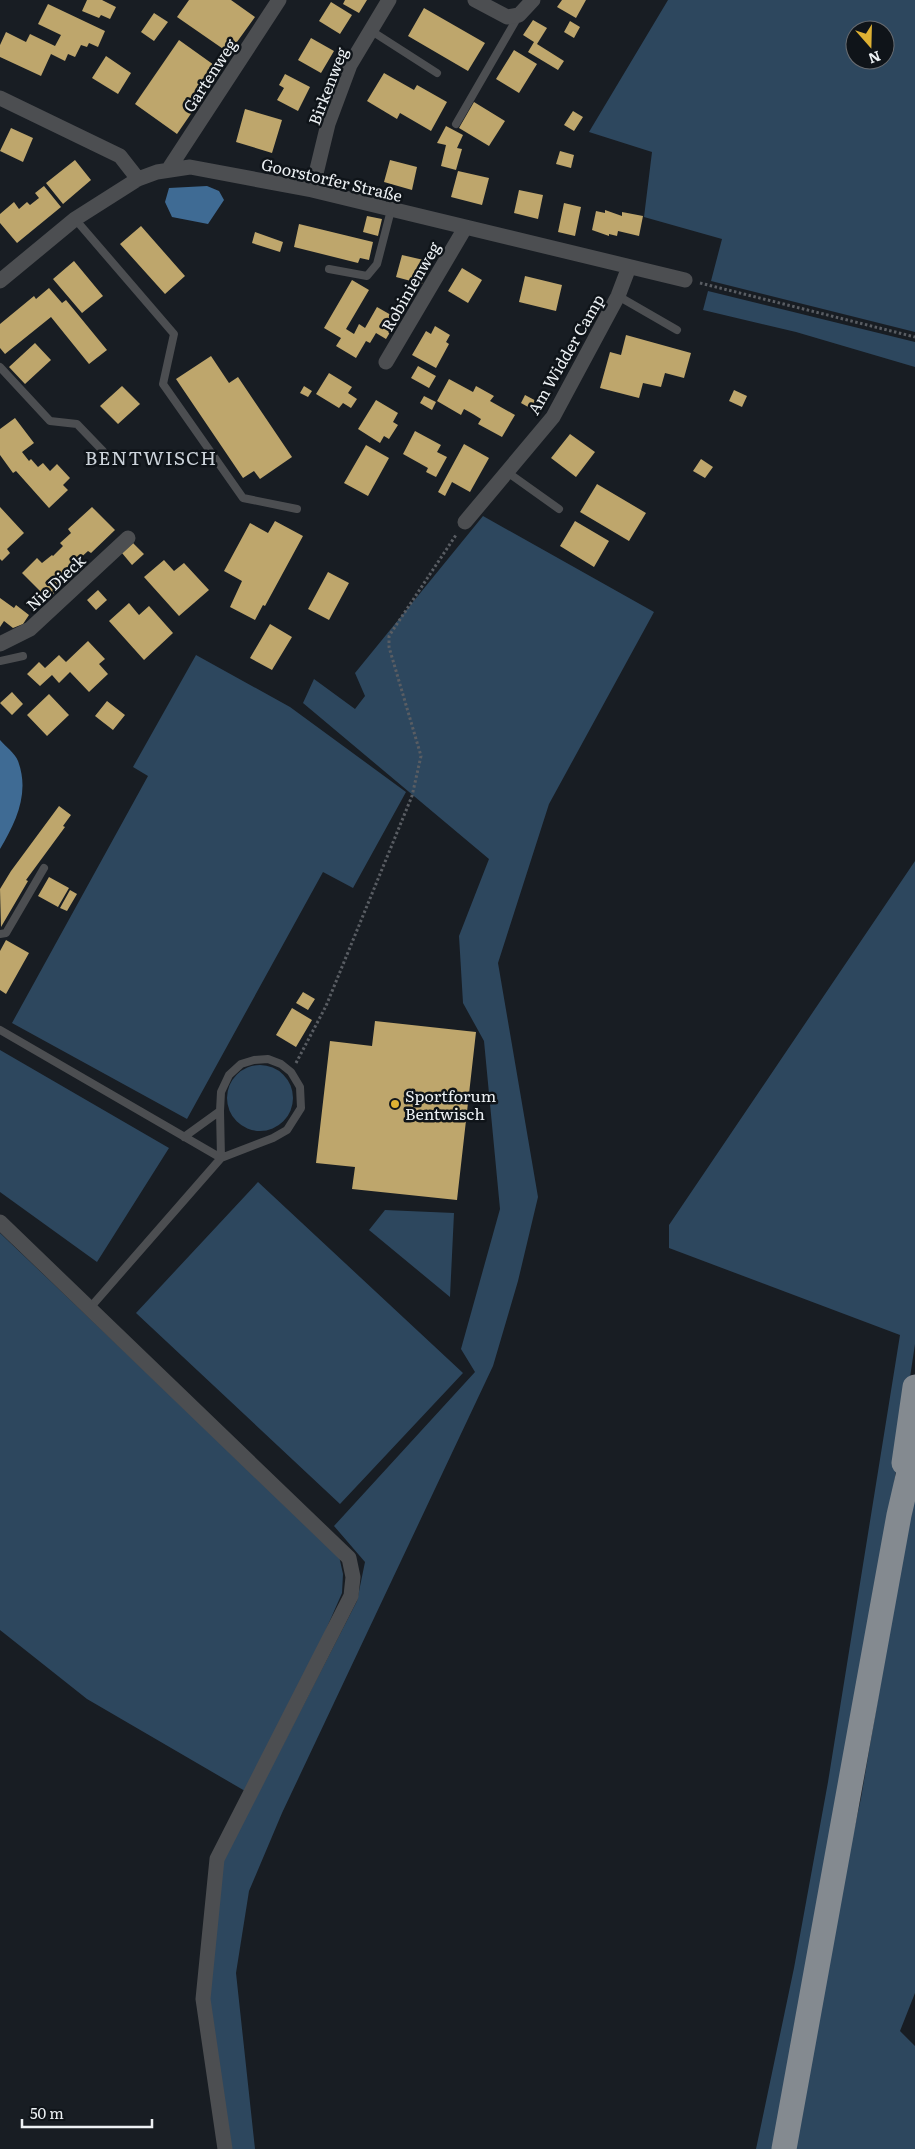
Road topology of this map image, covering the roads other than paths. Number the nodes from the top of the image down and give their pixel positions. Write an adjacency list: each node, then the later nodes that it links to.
1 (279, 0): 10 (street, Gartenweg)
2 (389, 0): 6 (street, Birkenweg)
3 (475, 0): 5 (street)
4 (533, 0): 5 (street)
5 (519, 15): 9 (lane)
6 (370, 30): 7 (lane); 12 (street, Birkenweg)
7 (437, 73)
8 (0, 98): 11 (street)
9 (456, 124)
10 (168, 170): 11 (street, Goorstorfer Straße); 12 (street, Goorstorfer Straße)
11 (138, 180): 14 (street, Goorstorfer Straße)
12 (312, 190): 13 (street, Goorstorfer Straße)
13 (391, 210): 15 (street, Goorstorfer Straße); 17 (lane)
14 (75, 220): 19 (street, Goorstorfer Straße); 26 (lane)
15 (465, 228): 16 (street, Goorstorfer Straße); 22 (street, Robinienweg)
16 (630, 267): 18 (street, Goorstorfer Straße); 20 (street, Am Widder Camp)
17 (329, 269)
18 (685, 280)
19 (0, 281)
20 (618, 296): 21 (lane); 25 (street, Am Widder Camp)
21 (677, 330)
22 (386, 362)
23 (0, 367): 24 (lane)
24 (103, 451)
25 (507, 472): 27 (lane); 28 (street, Am Widder Camp)
26 (297, 509)
27 (559, 509)
28 (465, 522)
29 (128, 538): 30 (street, Nie Dieck)
30 (0, 644)
31 (23, 656): 32 (lane)
32 (0, 661)
33 (44, 868): 34 (lane)
34 (0, 934)
35 (0, 1030): 37 (lane)
36 (220, 1111): 37 (lane); 38 (lane); 38 (lane)
37 (184, 1138): 38 (lane)
38 (221, 1158): 40 (lane)
39 (0, 1222): 40 (street)
40 (89, 1309): 44 (street)
41 (915, 1386): 43 (highway)
42 (915, 1446): 43 (highway)
43 (899, 1515): 45 (highway)
44 (224, 2149)
45 (784, 2149)

